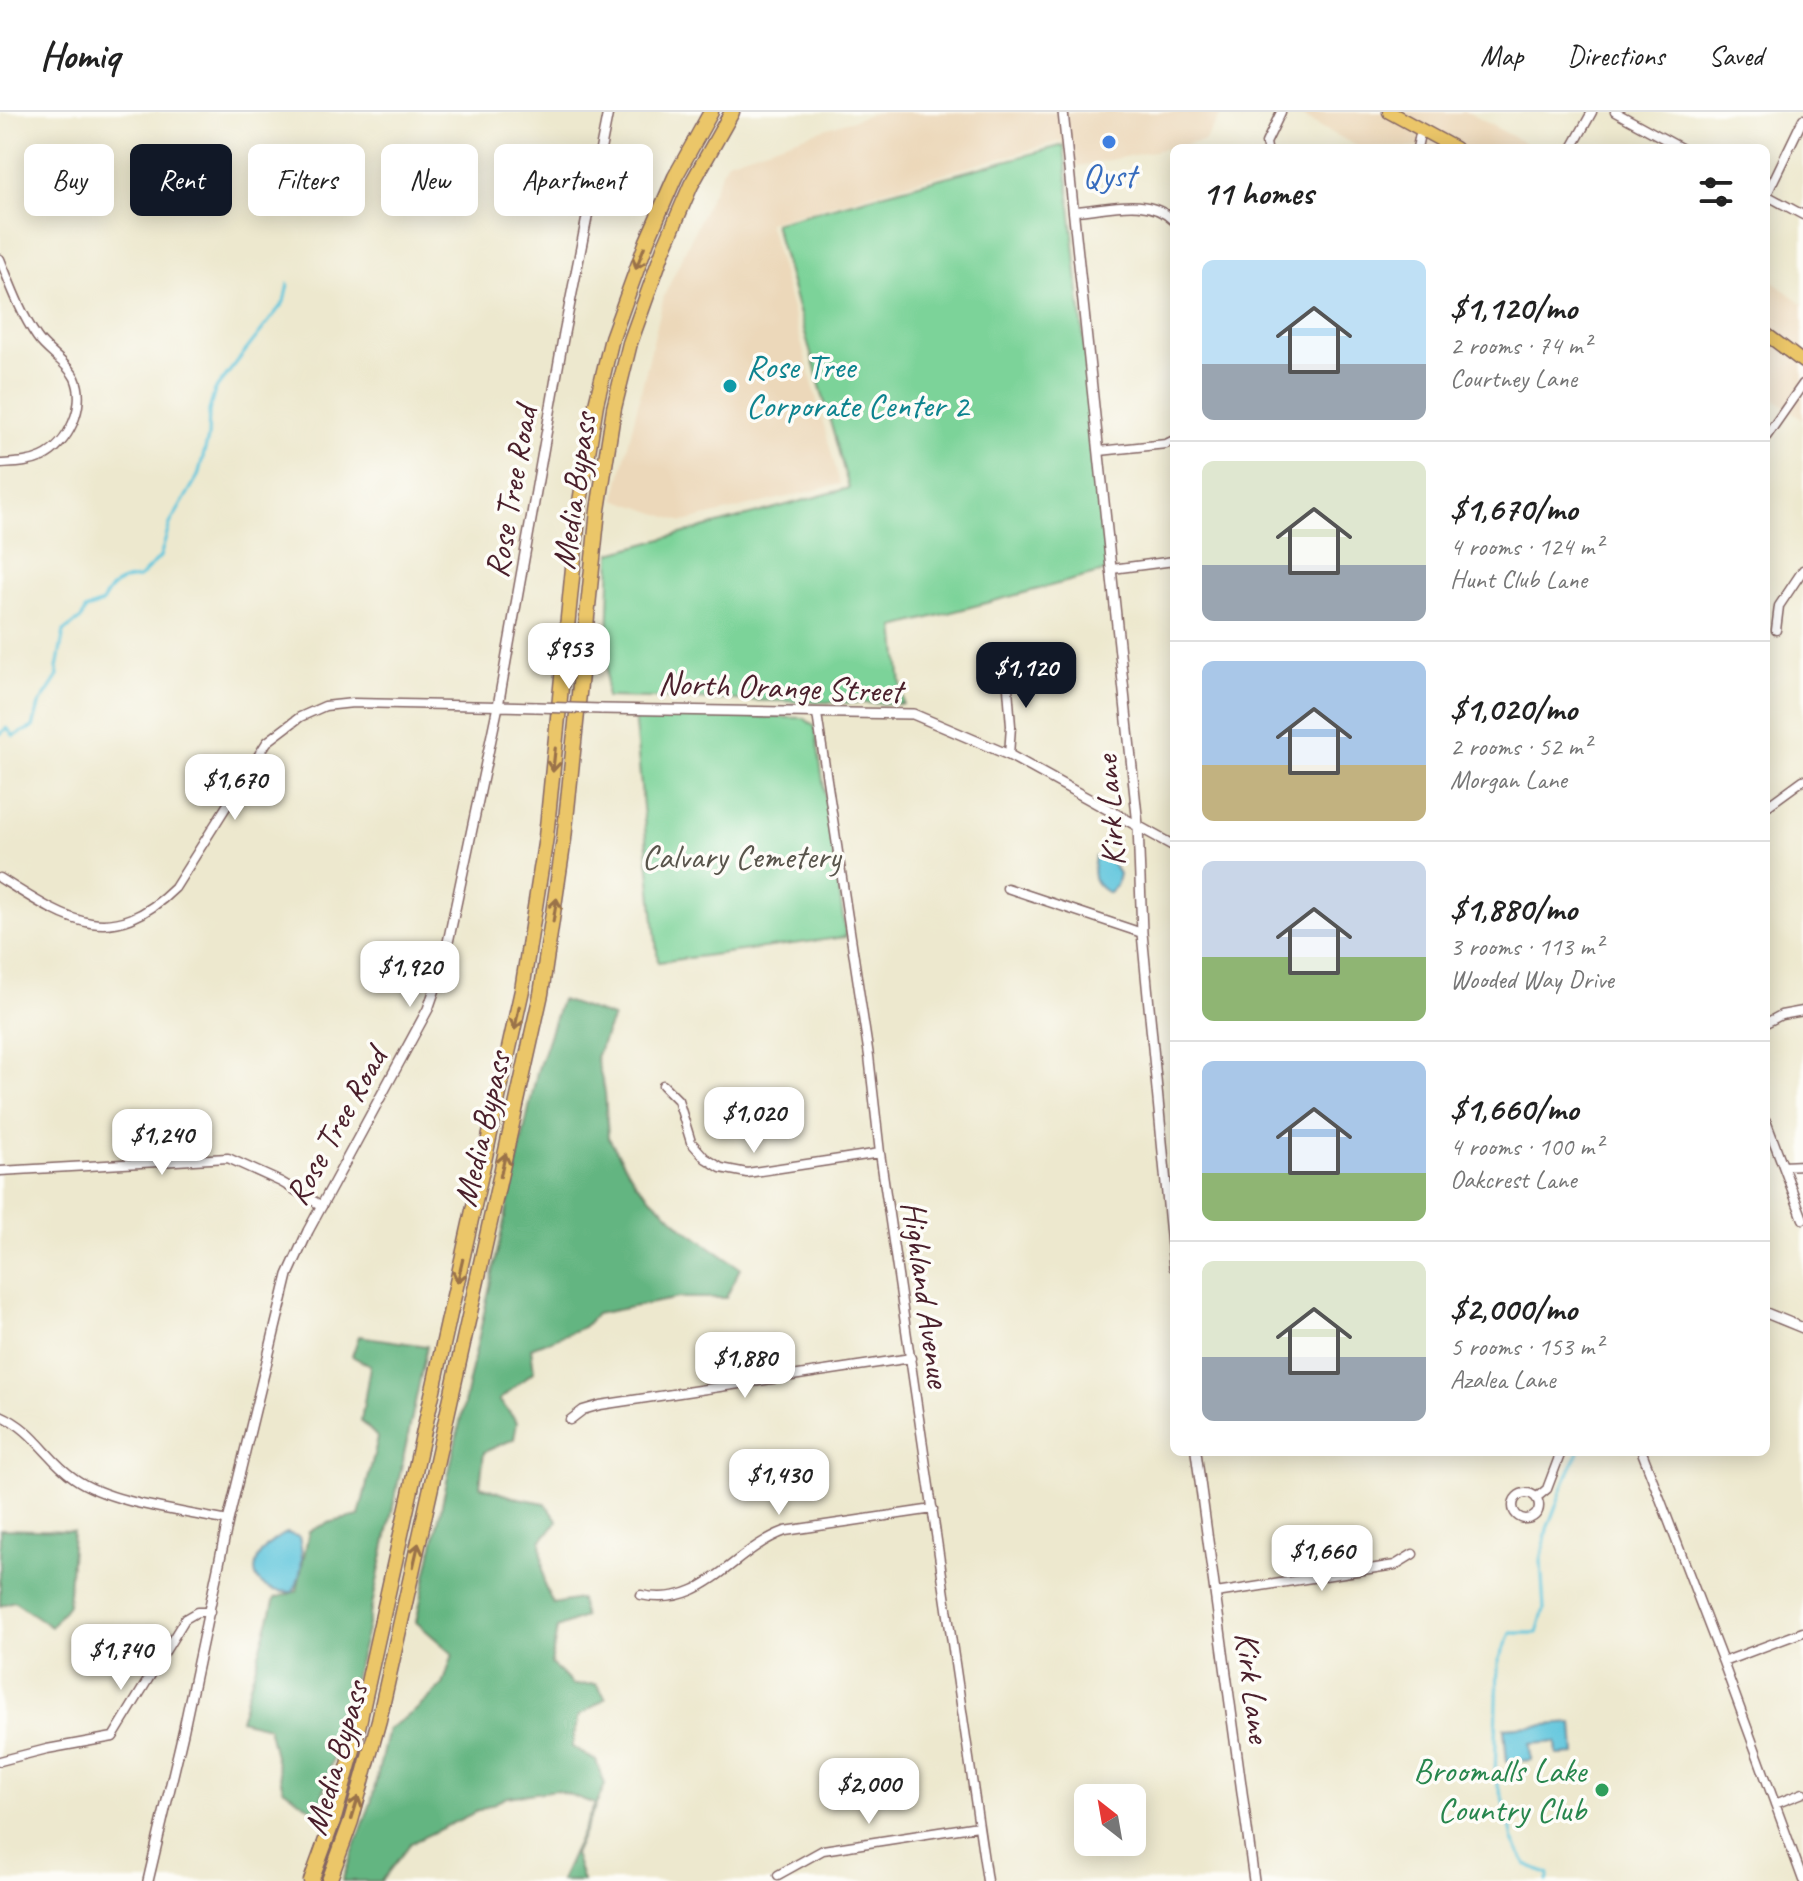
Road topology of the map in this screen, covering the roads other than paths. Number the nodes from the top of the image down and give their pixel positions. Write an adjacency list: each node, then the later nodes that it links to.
1 (608, 112): 38 (street, Rose Tree Road)
2 (700, 112): 21 (highway)
3 (711, 112): 21 (highway, Media Bypass)
4 (732, 112): 18 (highway, Media Bypass)
5 (739, 112): 18 (highway)
6 (1063, 112): 22 (street, Kirk Lane)
7 (1281, 112): 13 (street)
8 (1389, 112): 12 (main road)
9 (1592, 112): 16 (street)
10 (1615, 112): 17 (street)
11 (1803, 119): 19 (street)
12 (1421, 129): 14 (street); 15 (main road)
13 (1266, 144)
14 (1418, 144)
15 (1448, 144)
16 (1574, 144)
17 (1674, 144)
18 (707, 156): 84 (highway, Media Bypass, one-way to 18)
19 (1770, 187)
20 (1770, 197): 23 (street)
21 (660, 209): 83 (highway, Media Bypass, one-way to 83)
22 (1075, 211): 24 (street); 31 (street, Kirk Lane)
23 (1803, 215)
24 (1170, 217)
25 (0, 259): 32 (street)
26 (1770, 337): 27 (main road)
27 (1803, 362)
28 (1803, 384): 29 (street)
29 (1770, 431)
30 (1170, 442): 31 (street)
31 (1100, 451): 34 (street, Kirk Lane)
32 (0, 464)
33 (1170, 562): 34 (street)
34 (1112, 569): 43 (street, Kirk Lane)
35 (1803, 570): 36 (street)
36 (1776, 630)
37 (1006, 663): 40 (street)
38 (498, 706): 39 (street, North Orange Street, bridge); 45 (street); 56 (street, Rose Tree Road)
39 (817, 714): 40 (street, North Orange Street); 52 (street, Highland Avenue)
40 (1009, 755): 43 (street, North Orange Street)
41 (1803, 780): 42 (street)
42 (1770, 804)
43 (1138, 825): 44 (street, North Orange Street); 47 (street, Kirk Lane)
44 (1170, 844)
45 (0, 878)
46 (1007, 888): 47 (street)
47 (1142, 933): 58 (street, Kirk Lane)
48 (1803, 1011): 49 (street)
49 (1770, 1021)
50 (663, 1085): 52 (street)
51 (1770, 1132): 54 (street)
52 (880, 1153): 61 (street, Highland Avenue)
53 (1803, 1165): 54 (street)
54 (1783, 1166): 57 (street)
55 (0, 1171): 56 (street)
56 (322, 1206): 69 (street, Rose Tree Road)
57 (1803, 1219)
58 (1170, 1225)
59 (1770, 1315): 60 (street)
60 (1803, 1328)
61 (911, 1358): 63 (street); 68 (street, Highland Avenue)
62 (0, 1415): 69 (street)
63 (570, 1420)
64 (1197, 1456): 71 (street, Kirk Lane)
65 (1559, 1456): 67 (street)
66 (1644, 1456): 75 (street)
67 (1536, 1498)
68 (933, 1509): 72 (street); 79 (street, Highland Avenue)
69 (228, 1521): 73 (street, Rose Tree Road)
70 (1413, 1554): 71 (street)
71 (1216, 1593): 86 (street, Kirk Lane)
72 (641, 1595)
73 (210, 1612): 76 (street); 82 (street, Rose Tree Road)
74 (1803, 1632): 75 (street)
75 (1723, 1662): 78 (street)
76 (0, 1761)
77 (1803, 1793): 78 (street)
78 (1775, 1804): 81 (street)
79 (978, 1826): 80 (street); 85 (street, Highland Avenue)
80 (778, 1875)
81 (1803, 1880)
82 (148, 1881)
83 (311, 1881)
84 (329, 1881)
85 (987, 1881)
86 (1254, 1881)

